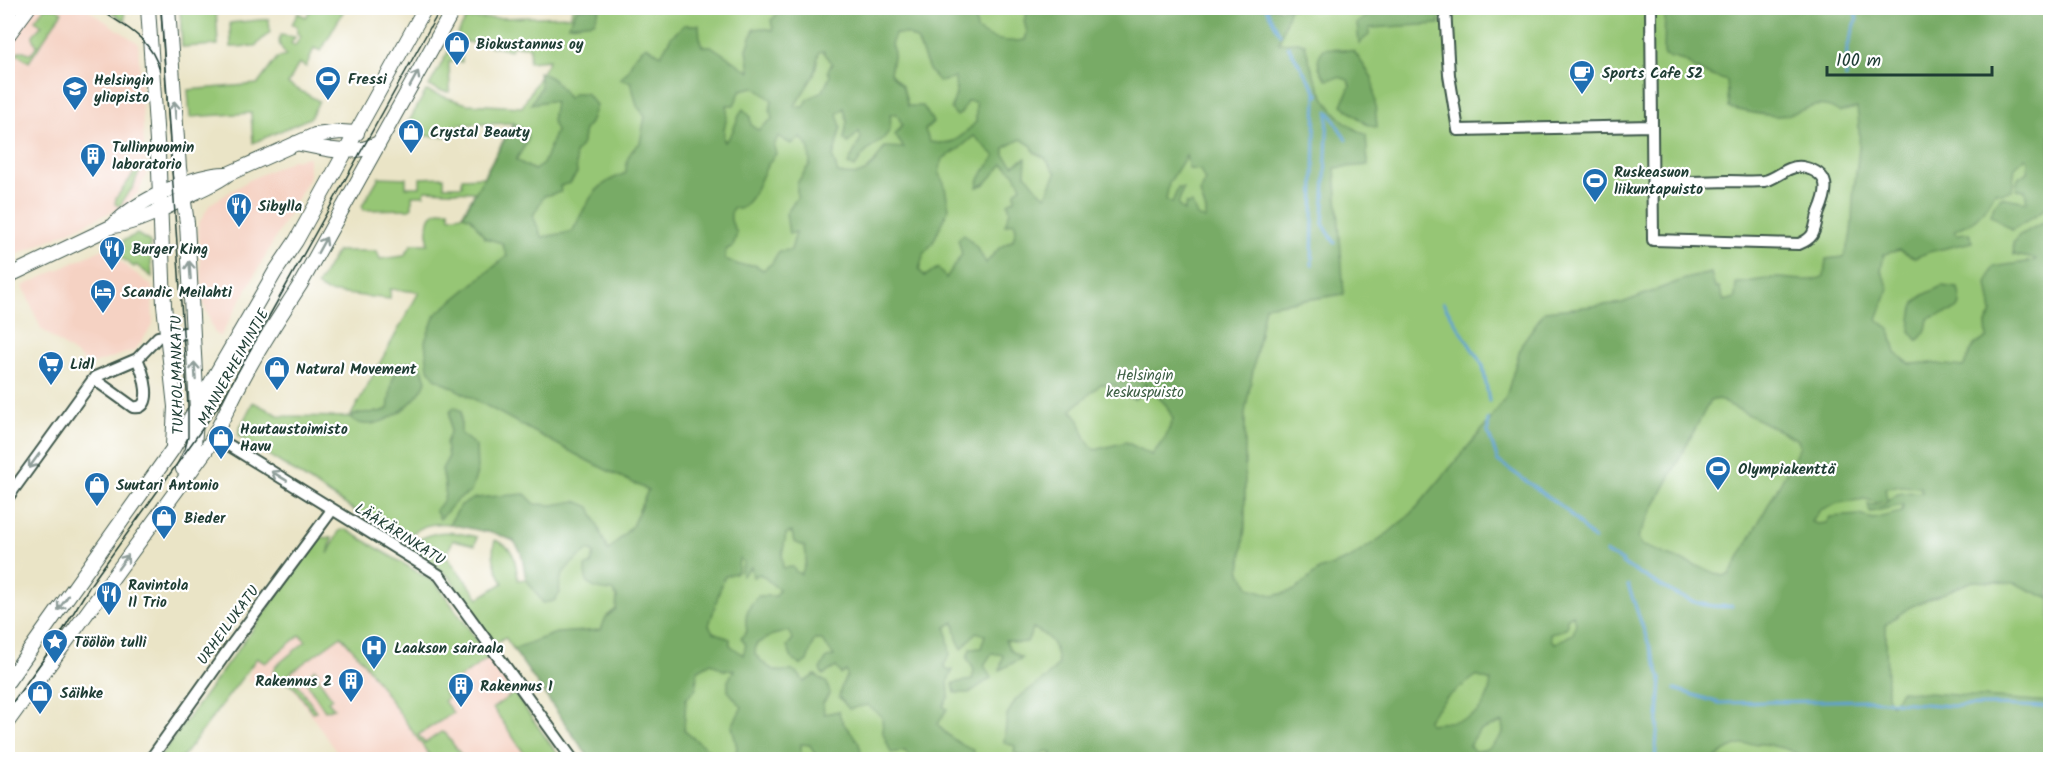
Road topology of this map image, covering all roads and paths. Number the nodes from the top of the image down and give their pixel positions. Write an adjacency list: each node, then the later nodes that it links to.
1 (25, 8): 8 (main road)
2 (148, 8): 16 (main road, TUKHOLMANKATU)
3 (168, 8): 15 (main road, TUKHOLMANKATU, one-way to 3)
4 (425, 8): 10 (main road, MANNERHEIMINTIE)
5 (454, 8): 12 (main road, MANNERHEIMINTIE, one-way to 5)
6 (1445, 8): 9 (street)
7 (1652, 8): 9 (street)
8 (10, 26)
9 (1652, 126): 14 (street)
10 (357, 133): 11 (main road); 13 (main road, MANNERHEIMINTIE)
11 (297, 143): 13 (main road); 15 (main road)
12 (378, 143): 13 (main road); 25 (main road, MANNERHEIMINTIE, one-way to 12)
13 (346, 152): 24 (main road, MANNERHEIMINTIE)
14 (1653, 183): 14 (street)
15 (182, 192): 16 (main road); 17 (main road); 20 (main road, TUKHOLMANKATU, one-way to 15)
16 (160, 195): 17 (main road, TUKHOLMANKATU); 18 (main road)
17 (160, 209): 18 (main road); 21 (main road, TUKHOLMANKATU)
18 (113, 226): 19 (main road)
19 (8, 276)
20 (192, 332): 21 (street); 24 (main road, TUKHOLMANKATU, one-way to 20)
21 (167, 334): 22 (street); 26 (main road, TUKHOLMANKATU)
22 (137, 359): 23 (street); 23 (street)
23 (94, 379): 28 (street, one-way to 28)
24 (197, 410): 26 (main road, MANNERHEIMINTIE); 27 (main road, TUKHOLMANKATU)
25 (214, 436): 27 (main road, MANNERHEIMINTIE); 29 (street, LÄÄKÄRINKATU, one-way to 25)
26 (172, 450): 30 (main road, MANNERHEIMINTIE, one-way to 30)
27 (177, 488): 31 (main road, MANNERHEIMINTIE, one-way to 27)
28 (8, 497)
29 (328, 507): 32 (street, URHEILUKATU); 33 (street, LÄÄKÄRINKATU)
30 (8, 681)
31 (8, 721)
32 (150, 759)
33 (573, 759)

